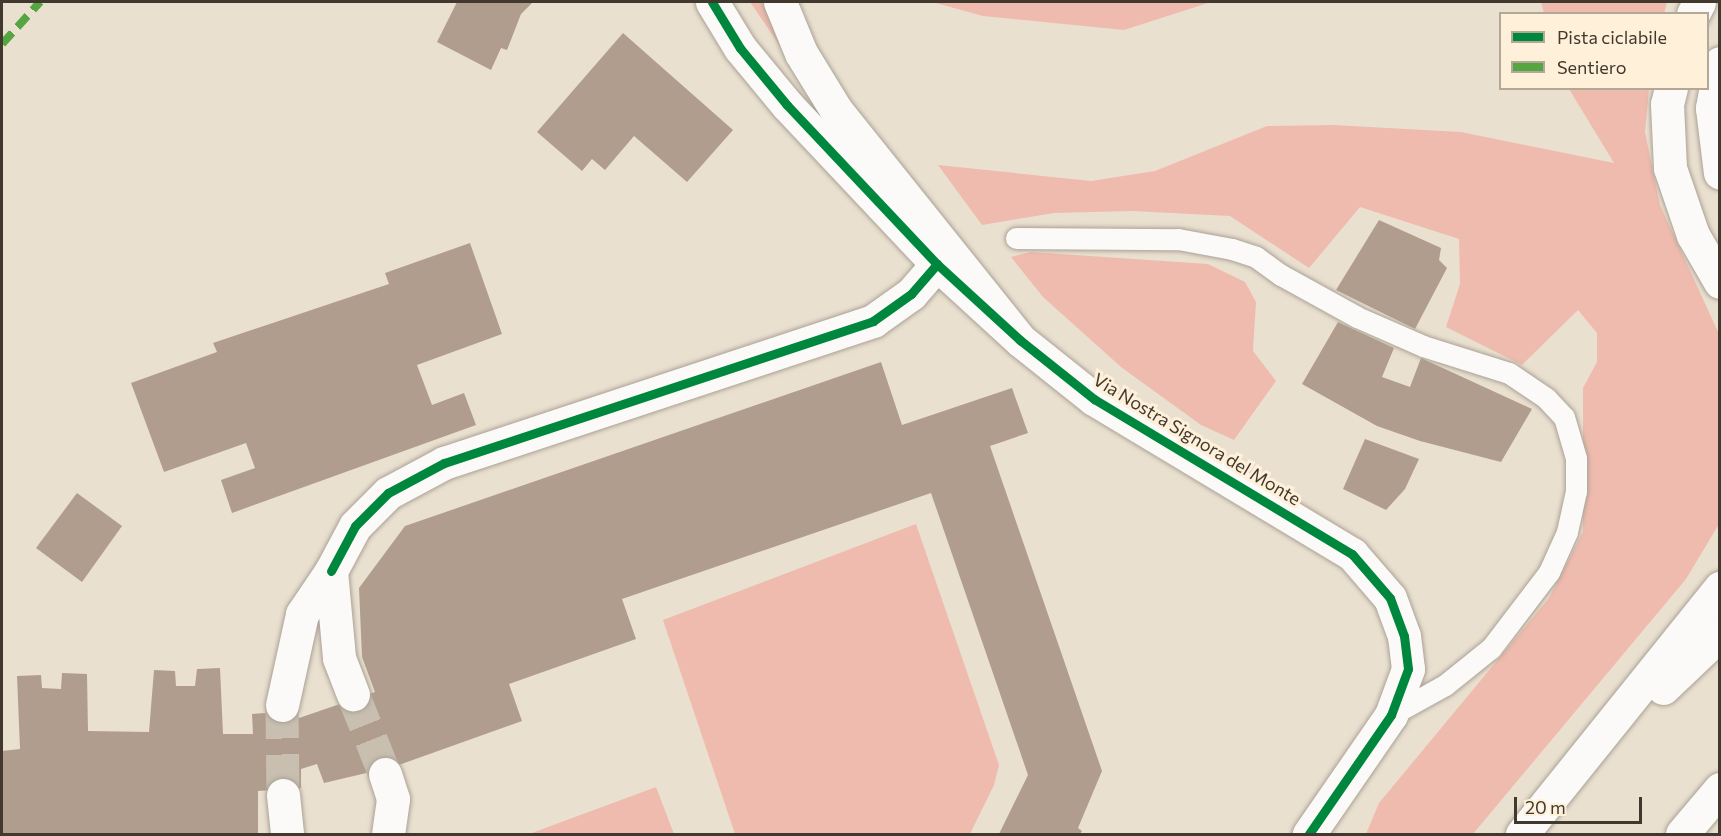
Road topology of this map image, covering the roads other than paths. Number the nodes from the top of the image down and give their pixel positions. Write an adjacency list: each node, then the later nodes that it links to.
1 (712, 2): 7 (main road, Via Nostra Signora del Monte)
2 (780, 2): 9 (main road)
3 (1719, 63): 5 (main road)
4 (1670, 90): 8 (main road)
5 (1719, 173)
6 (1016, 237): 15 (lane)
7 (937, 264): 9 (main road, Via Nostra Signora del Monte); 10 (main road)
8 (1719, 282)
9 (1020, 339): 15 (main road, Via Nostra Signora del Monte)
10 (331, 571): 13 (main road); 14 (main road)
11 (1719, 588): 17 (main road)
12 (1719, 634): 17 (main road)
13 (353, 694)
14 (282, 705)
15 (1391, 715): 22 (main road, Via Nostra Signora del Monte)
16 (385, 774): 21 (main road)
17 (1571, 777): 23 (main road)
18 (1719, 789): 24 (main road)
19 (283, 795): 20 (main road)
20 (287, 834)
21 (388, 834)
22 (1309, 834)
23 (1522, 834)
24 (1682, 834)

